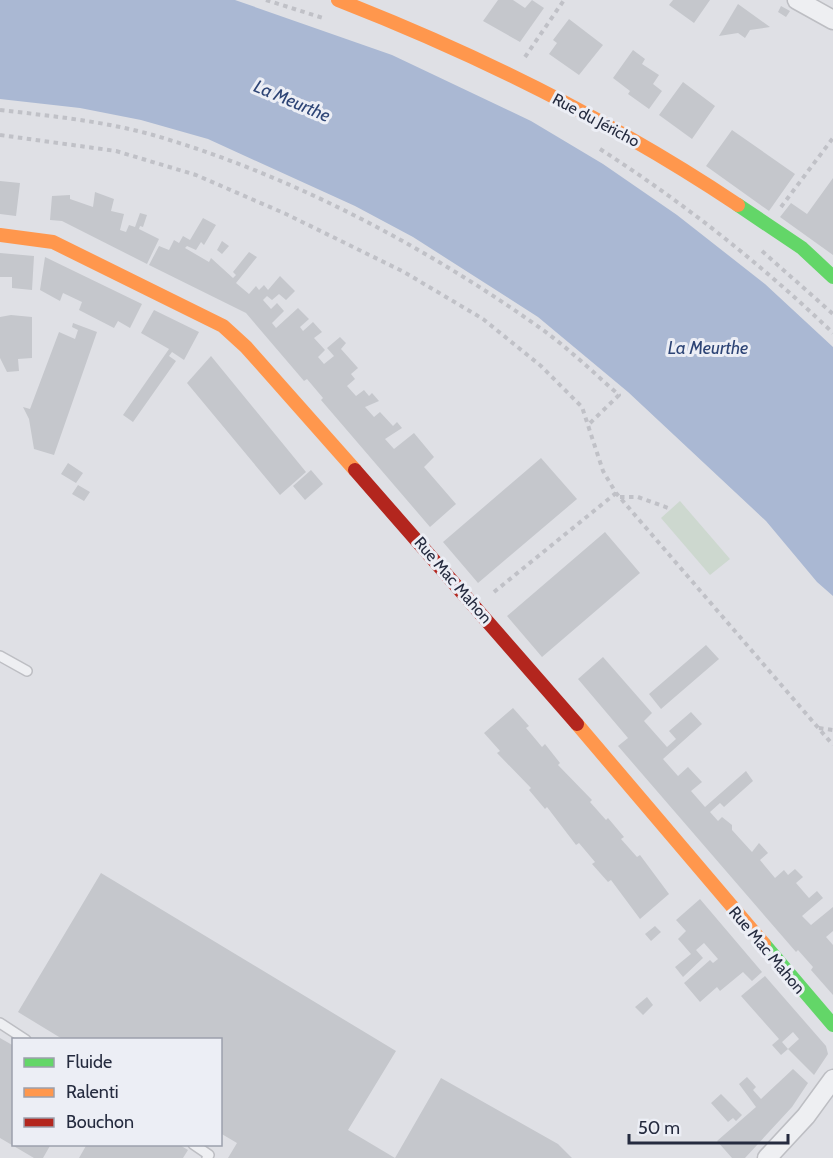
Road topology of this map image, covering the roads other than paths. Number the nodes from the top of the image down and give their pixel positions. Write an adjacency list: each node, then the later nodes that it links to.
1 (338, 0): 5 (street, Rue du Jéricho)
2 (797, 0): 3 (street)
3 (833, 20)
4 (0, 236): 9 (street, Rue Mac Mahon)
5 (833, 277)
6 (0, 656): 7 (lane)
7 (27, 671)
8 (0, 1023): 10 (lane)
9 (833, 1025)
10 (23, 1038)
11 (833, 1079): 14 (street)
12 (196, 1146): 13 (lane)
13 (207, 1158)
14 (767, 1158)

